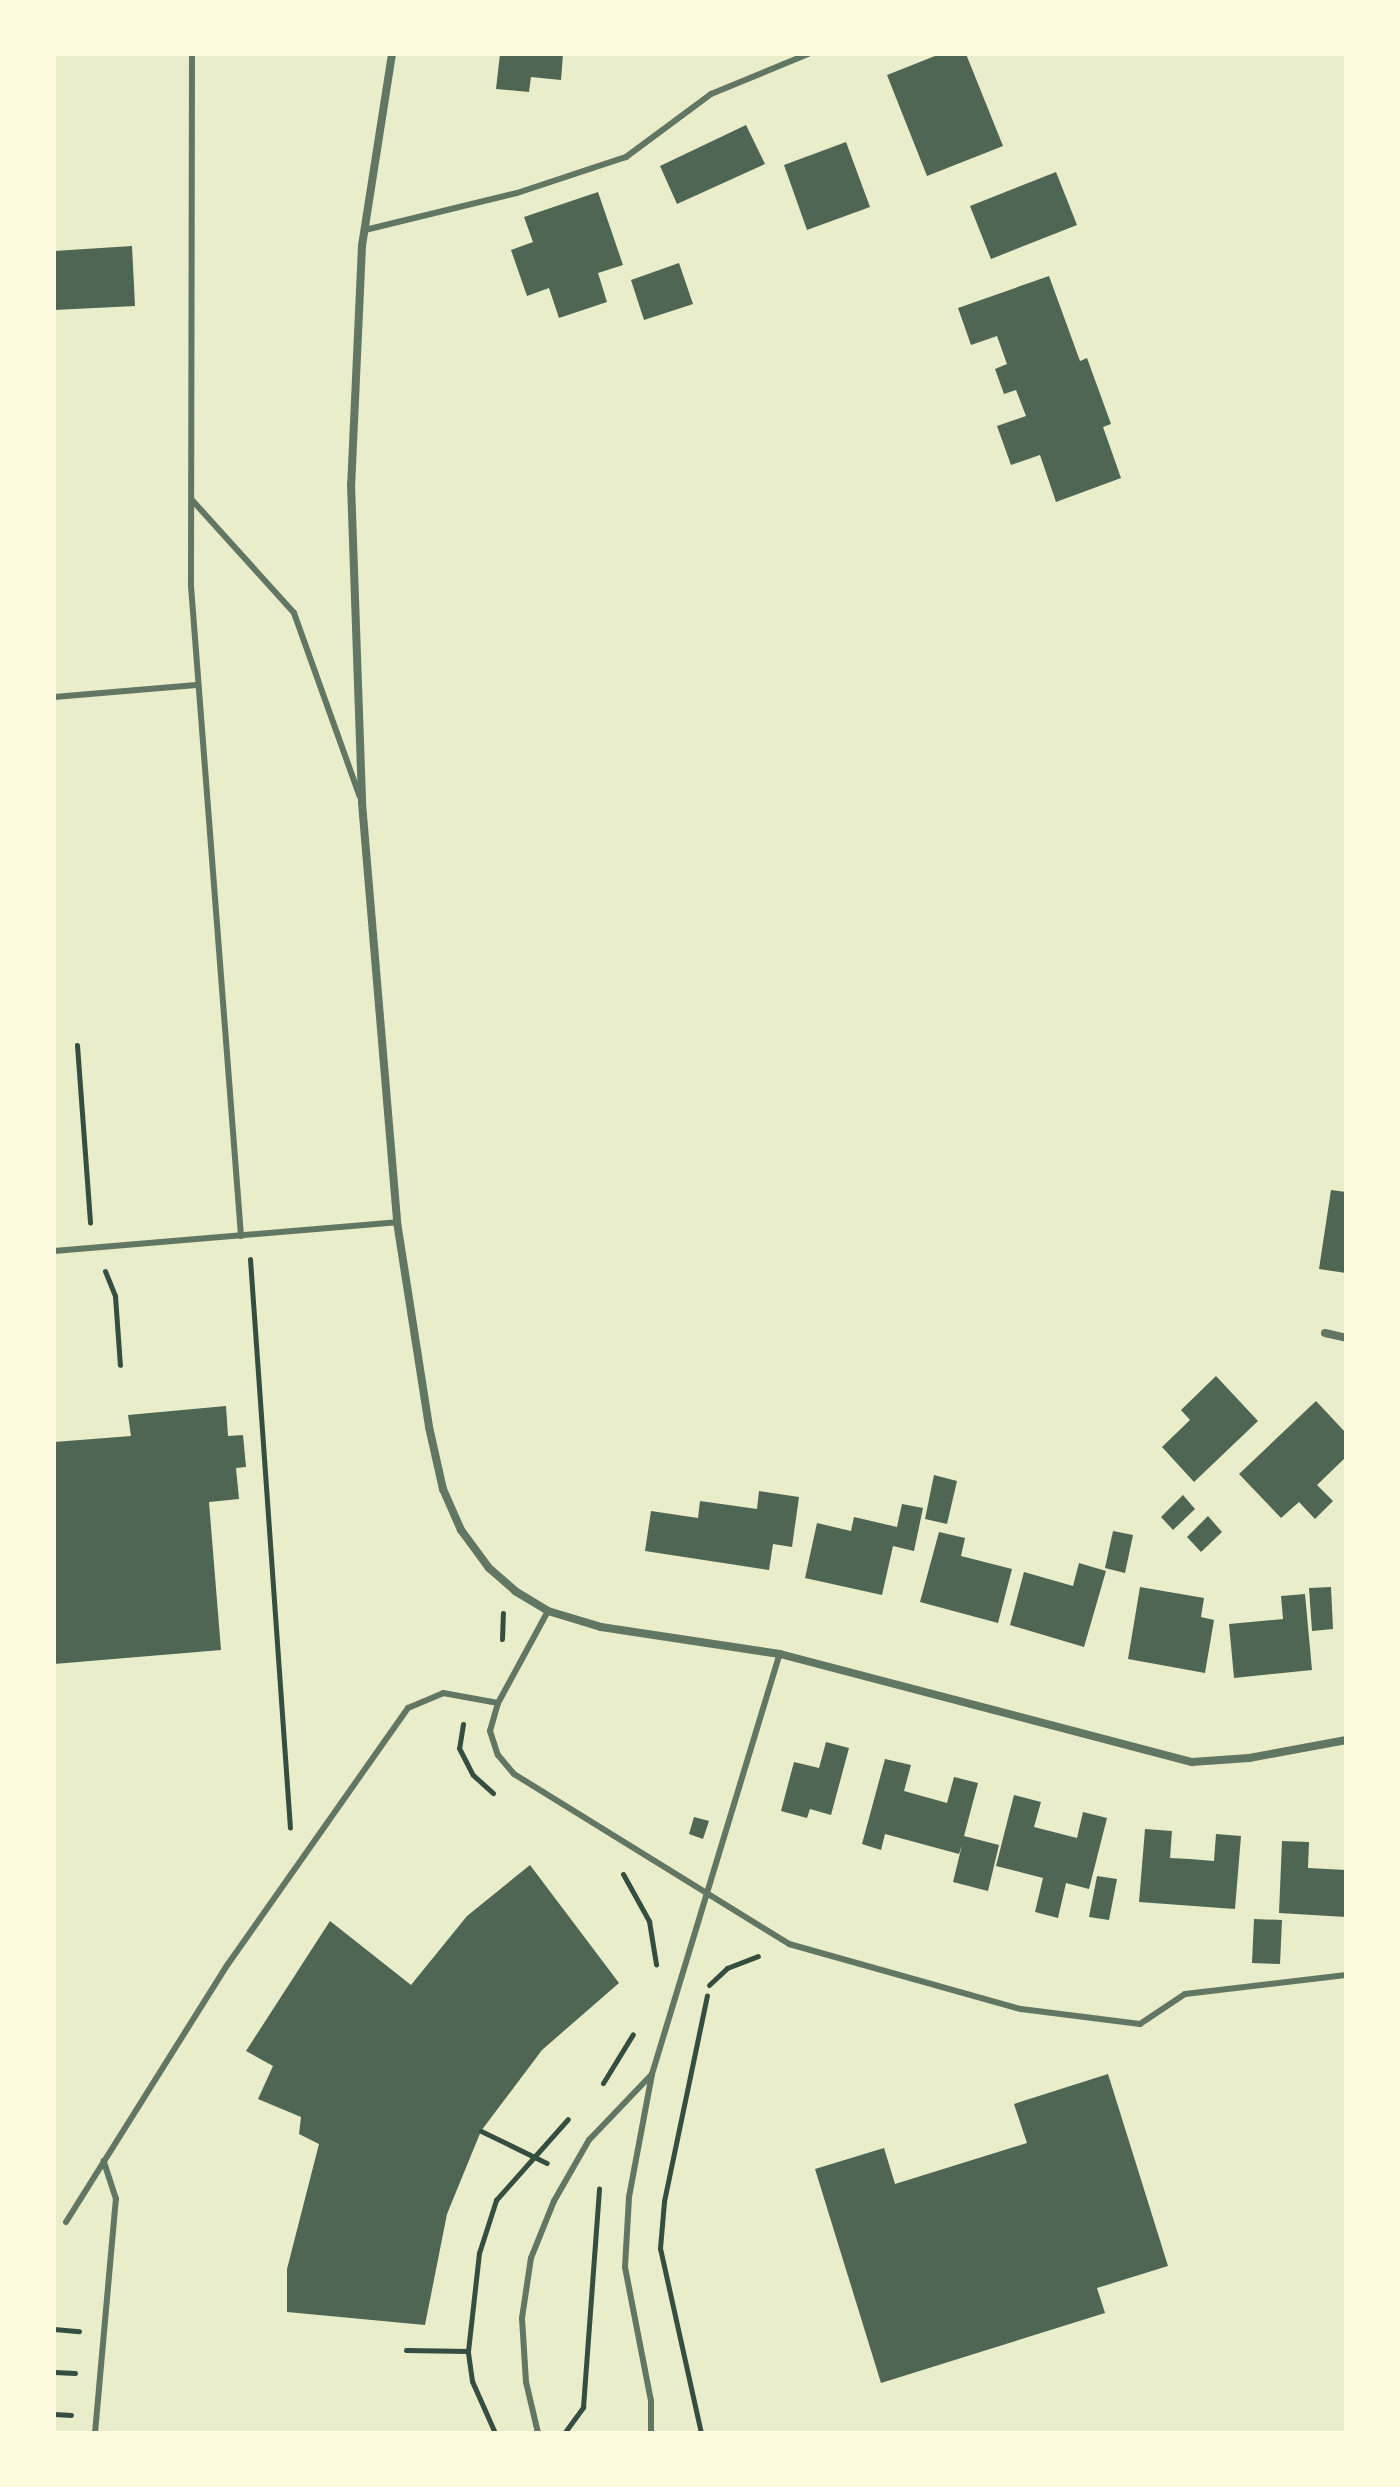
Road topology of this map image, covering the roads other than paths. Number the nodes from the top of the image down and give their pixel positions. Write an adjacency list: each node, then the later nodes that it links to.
1 (192, 54): 5 (lane)
2 (392, 54): 4 (street)
3 (808, 54): 4 (lane)
4 (365, 230): 8 (street)
5 (192, 500): 6 (lane); 8 (lane)
6 (196, 685): 7 (lane); 10 (lane)
7 (54, 697)
8 (362, 803): 9 (street)
9 (397, 1222): 10 (lane); 14 (street)
10 (241, 1236): 11 (lane)
11 (54, 1251)
12 (1325, 1333): 13 (street)
13 (1346, 1338)
14 (548, 1611): 15 (street); 16 (lane)
15 (780, 1654): 17 (street); 18 (lane)
16 (498, 1703): 18 (lane); 21 (lane)
17 (1346, 1740)
18 (709, 1896): 19 (lane); 20 (lane)
19 (1346, 1975)
20 (652, 2074): 24 (lane); 25 (lane)
21 (104, 2161): 22 (lane); 23 (lane)
22 (66, 2222)
23 (95, 2433)
24 (538, 2433)
25 (651, 2433)

